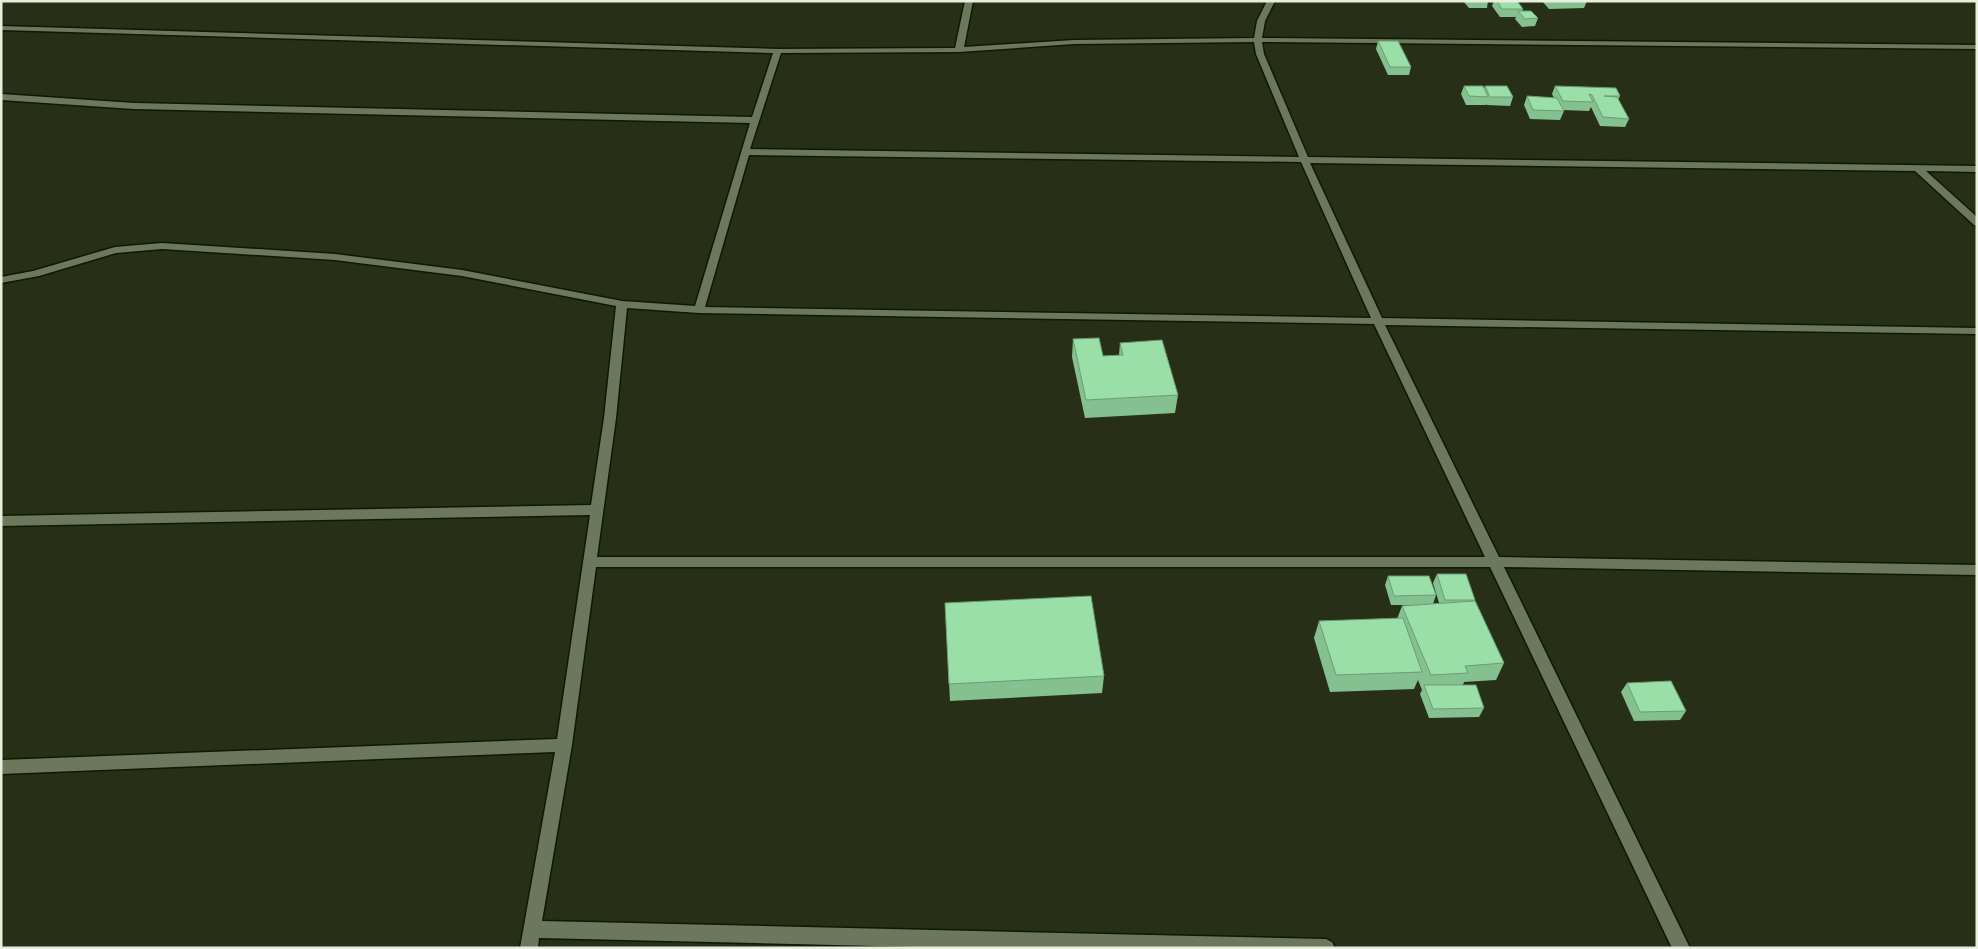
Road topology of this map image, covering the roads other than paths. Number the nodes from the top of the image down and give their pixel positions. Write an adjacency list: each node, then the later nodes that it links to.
1 (968, 1): 6 (street)
2 (1271, 1): 4 (street)
3 (1, 28): 7 (street)
4 (1257, 40): 5 (street); 6 (street); 11 (street)
5 (1977, 48)
6 (959, 50): 7 (street)
7 (778, 51): 9 (street)
8 (1, 97): 9 (street)
9 (756, 120): 10 (street)
10 (745, 152): 11 (street); 17 (street)
11 (1304, 159): 12 (street); 18 (street)
12 (1917, 168): 13 (street); 14 (street)
13 (1977, 169)
14 (1977, 223)
15 (1, 280): 16 (street)
16 (622, 304): 17 (street); 20 (street)
17 (699, 310): 18 (street)
18 (1378, 322): 19 (street); 23 (street)
19 (1977, 331)
20 (597, 510): 21 (street); 22 (street)
21 (1, 521)
22 (590, 562): 23 (street); 25 (street)
23 (1494, 562): 24 (street); 30 (street)
24 (1977, 570)
25 (564, 745): 26 (street); 27 (street)
26 (1, 767)
27 (532, 929): 28 (street); 29 (street)
28 (529, 948)
29 (1326, 948)
30 (1681, 948)

